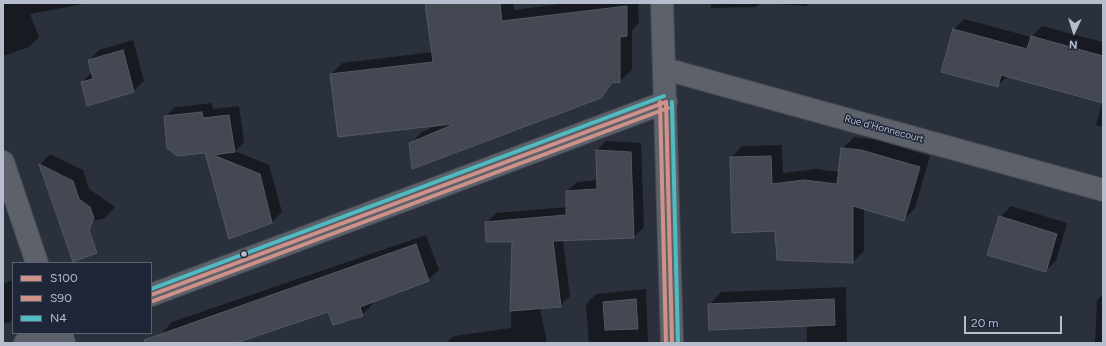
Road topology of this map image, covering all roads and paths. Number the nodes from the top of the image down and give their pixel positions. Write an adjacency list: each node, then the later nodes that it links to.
1 (662, 3): 2 (street)
2 (665, 68): 3 (street); 5 (street, Rue d'Honnecourt)
3 (666, 102): 7 (street); 10 (street)
4 (3, 162): 6 (street)
5 (1103, 190)
6 (37, 262)
7 (152, 295)
8 (48, 334): 9 (street)
9 (25, 343)
10 (672, 343)

